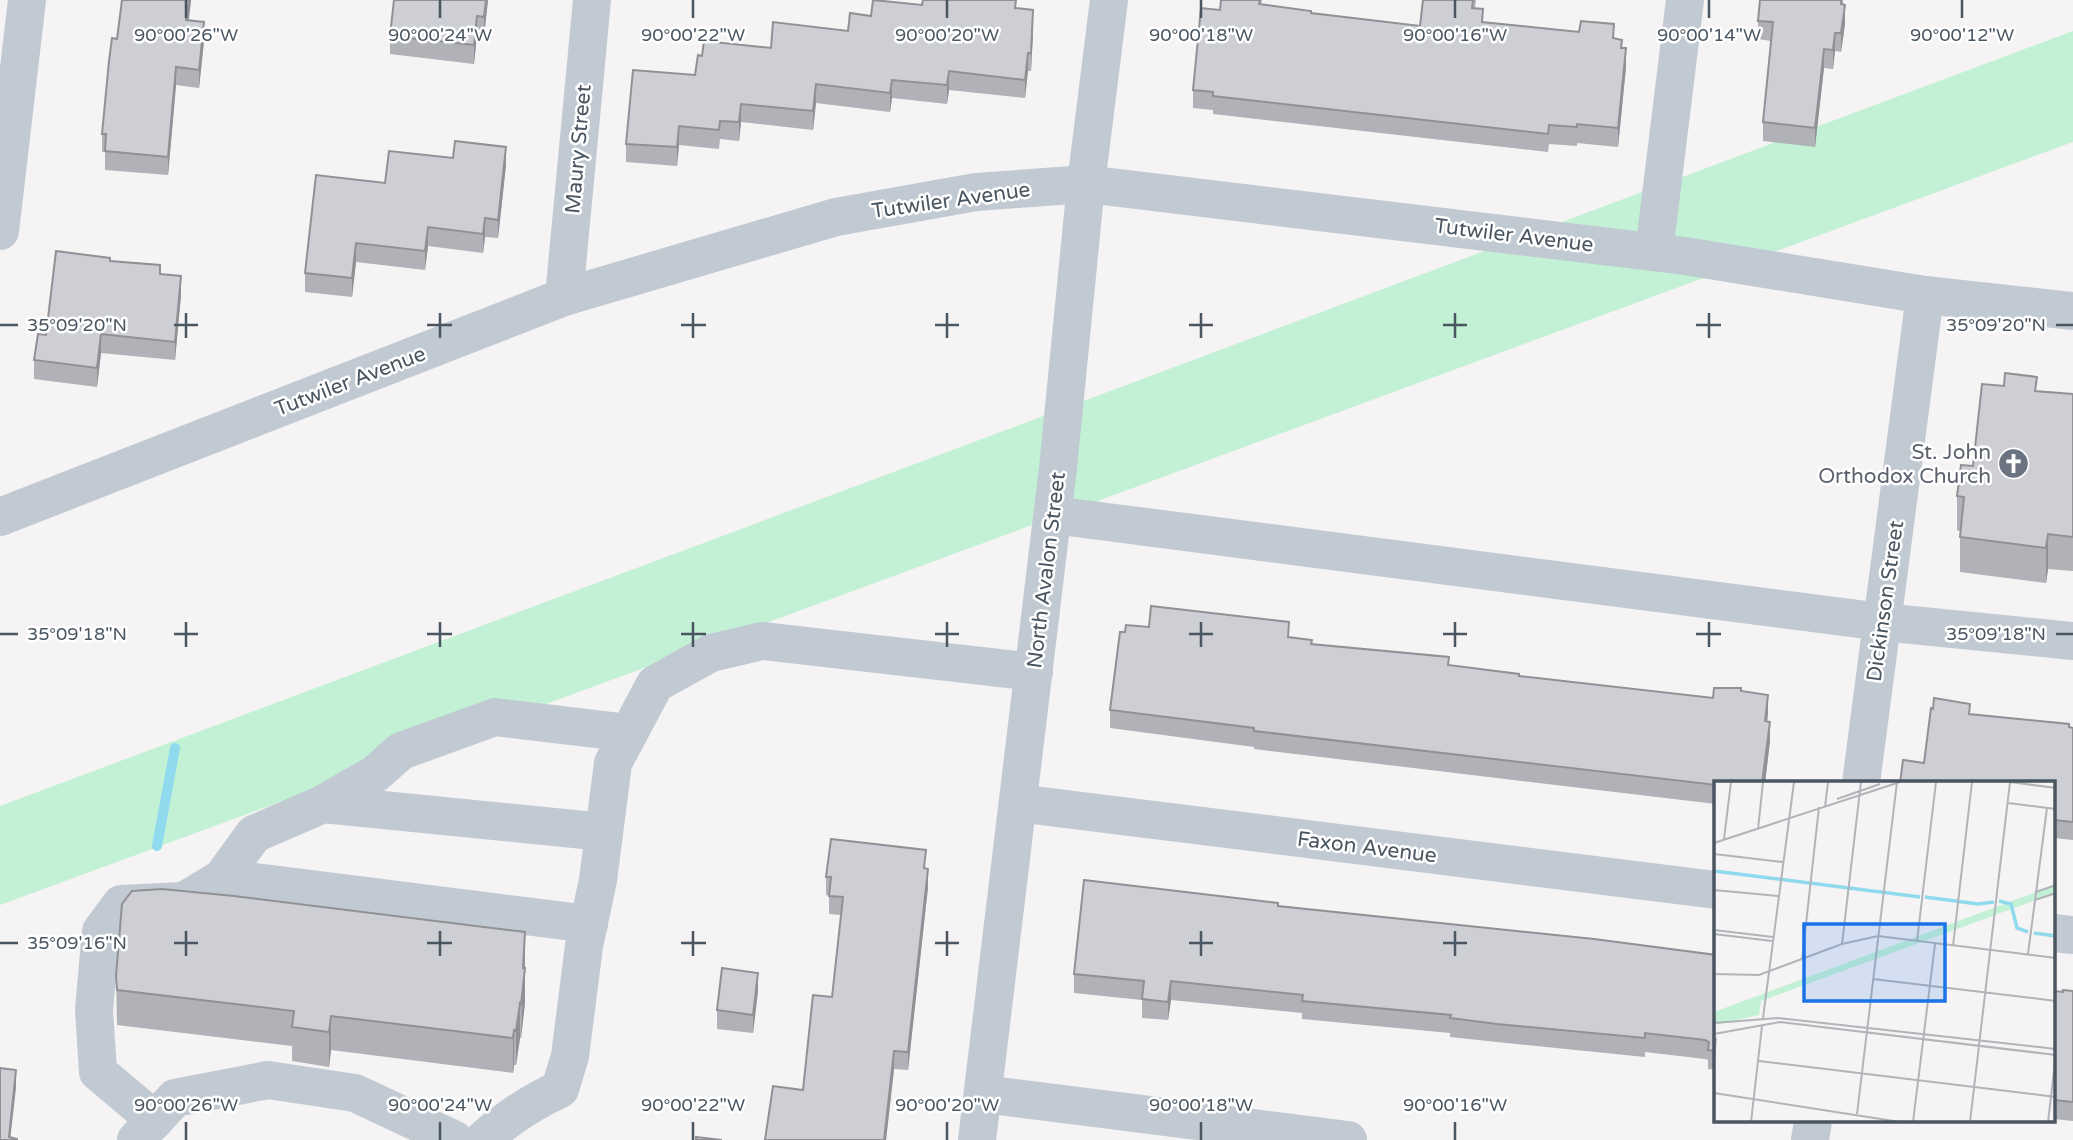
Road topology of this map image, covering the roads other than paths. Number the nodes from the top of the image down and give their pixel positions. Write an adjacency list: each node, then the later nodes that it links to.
1 (27, 0): 6 (street)
2 (592, 0): 9 (street, Maury Street)
3 (1109, 0): 5 (street, North Avalon Street)
4 (1685, 0): 7 (street)
5 (1086, 184): 7 (street, Tutwiler Avenue); 9 (street, Tutwiler Avenue); 11 (street, North Avalon Street)
6 (0, 231)
7 (1654, 252): 8 (street, Tutwiler Avenue)
8 (1926, 295): 10 (street, Tutwiler Avenue); 13 (street, Dickinson Street)
9 (564, 297): 12 (street, Tutwiler Avenue)
10 (2073, 311)
11 (1053, 515): 13 (street); 15 (street, North Avalon Street)
12 (0, 517)
13 (1882, 622): 14 (street); 17 (street, Dickinson Street)
14 (2073, 641)
15 (1034, 672): 16 (street); 18 (street, North Avalon Street)
16 (629, 733): 19 (street); 20 (street)
17 (1861, 781)
18 (1018, 803): 22 (street, Faxon Avenue); 24 (street, North Avalon Street)
19 (324, 804): 20 (street); 21 (street)
20 (604, 832): 23 (street)
21 (222, 878): 23 (street); 26 (street)
22 (1714, 890)
23 (589, 924): 28 (street)
24 (983, 1094): 29 (street, North Avalon Street); 30 (street)
25 (1812, 1122): 31 (street)
26 (146, 1130): 27 (street)
27 (455, 1140)
28 (483, 1140)
29 (977, 1140)
30 (1348, 1140)
31 (1810, 1140)

